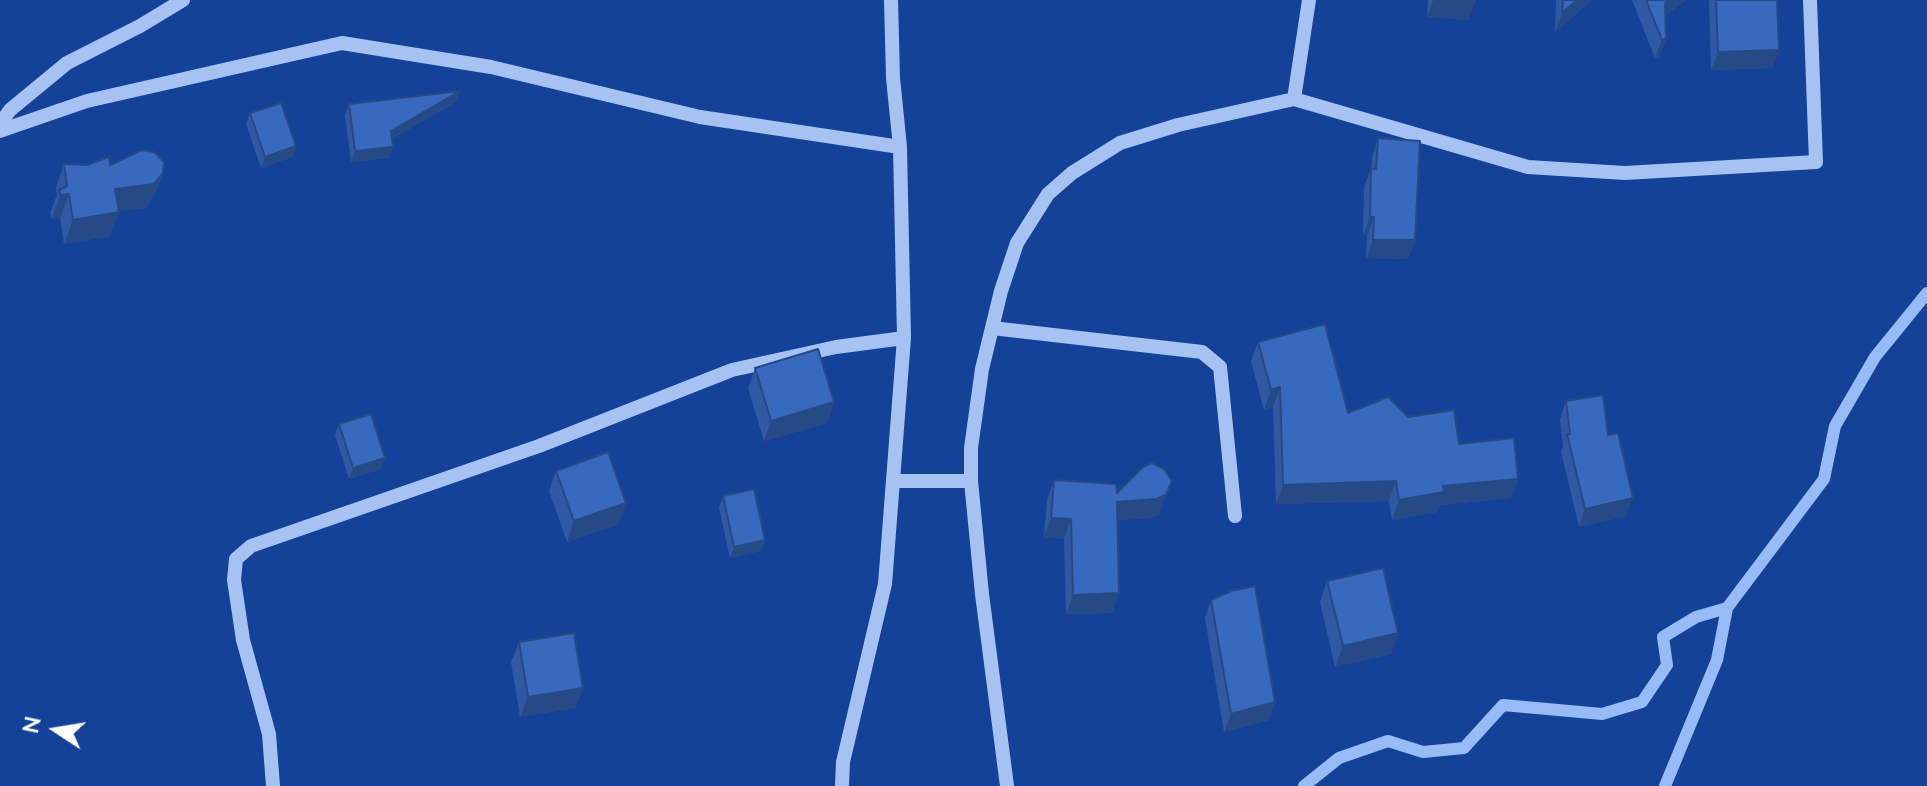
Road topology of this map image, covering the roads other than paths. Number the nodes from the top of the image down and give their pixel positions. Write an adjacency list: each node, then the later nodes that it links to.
1 (183, 0): 6 (street)
2 (891, 0): 8 (street)
3 (1309, 0): 5 (street)
4 (1810, 0): 5 (street)
5 (1294, 99): 9 (street)
6 (0, 124)
7 (0, 131): 8 (street)
8 (900, 147): 10 (street)
9 (992, 328): 12 (street); 13 (street)
10 (904, 338): 11 (street); 14 (street)
11 (893, 481): 12 (street); 15 (street)
12 (971, 481): 16 (street)
13 (1235, 516)
14 (273, 786)
15 (842, 786)
16 (1007, 786)

